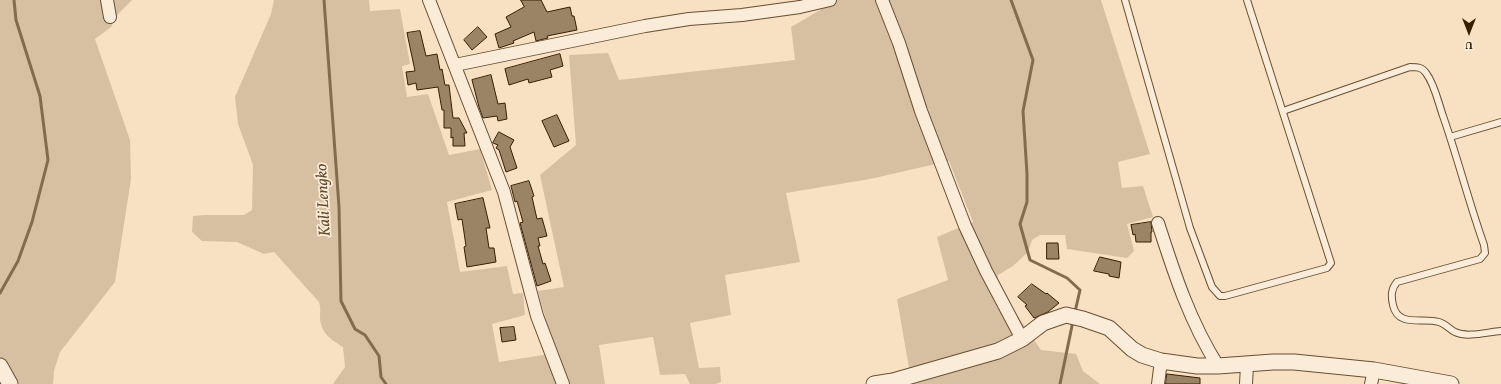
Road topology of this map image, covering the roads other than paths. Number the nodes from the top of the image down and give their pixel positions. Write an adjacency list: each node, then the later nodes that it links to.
1 (107, 0): 7 (street)
2 (429, 0): 8 (street)
3 (830, 0): 8 (street)
4 (882, 0): 14 (street)
5 (1125, 0): 9 (lane)
6 (1247, 0): 9 (lane)
7 (110, 17)
8 (455, 66): 21 (street)
9 (1283, 111): 11 (lane)
10 (1501, 122): 11 (lane)
11 (1450, 137): 13 (lane)
12 (1158, 223): 18 (street)
13 (1501, 331)
14 (1022, 339): 15 (street); 22 (street)
15 (1161, 361): 18 (street); 23 (street)
16 (1246, 365): 18 (street); 19 (street); 24 (street)
17 (0, 366): 20 (street)
18 (1218, 366)
19 (1372, 377): 25 (street)
20 (10, 384)
21 (563, 384)
22 (874, 384)
23 (1158, 384)
24 (1246, 384)
25 (1451, 384)

